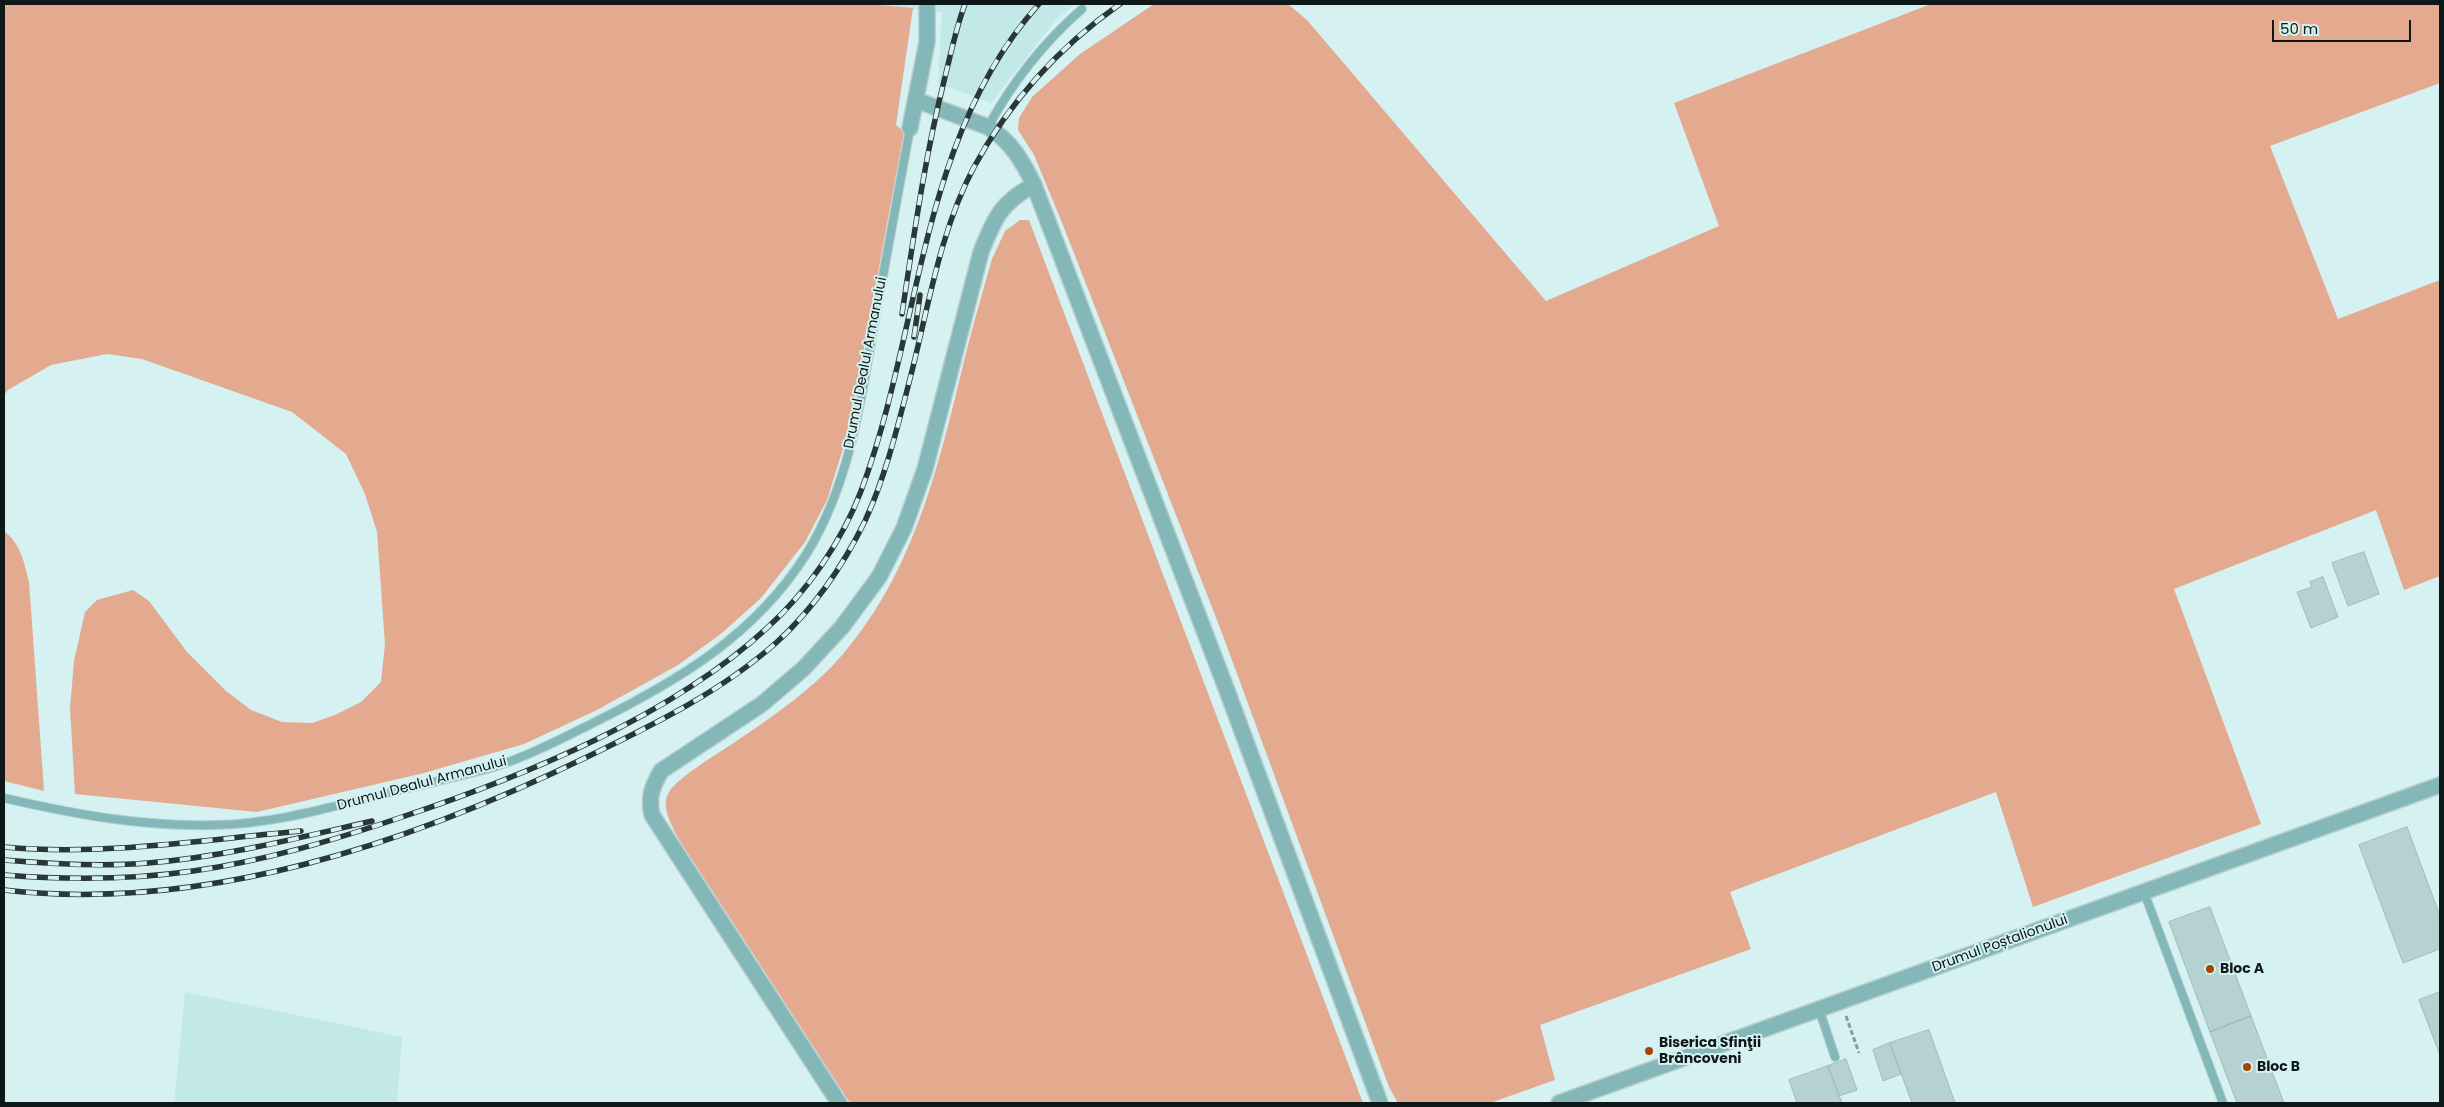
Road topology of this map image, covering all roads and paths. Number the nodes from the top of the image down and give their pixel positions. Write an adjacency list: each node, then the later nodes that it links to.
1 (927, 4): 3 (street, Drumul Dealul Armanului)
2 (1082, 9): 4 (lane)
3 (916, 100): 4 (street); 5 (street, Drumul Dealul Armanului)
4 (988, 127): 6 (street)
5 (910, 128): 8 (lane, Drumul Dealul Armanului)
6 (1034, 185): 14 (street); 15 (street)
7 (2440, 785): 9 (street, Drumul Poștalionului)
8 (4, 798)
9 (2144, 892): 10 (street, Drumul Poștalionului); 17 (lane)
10 (1841, 1001): 11 (street, Drumul Poștalionului); 12 (path)
11 (1818, 1009): 13 (lane); 16 (street, Drumul Poștalionului)
12 (1859, 1053)
13 (1835, 1057)
14 (839, 1103)
15 (1380, 1103)
16 (1559, 1103)
17 (2223, 1103)

